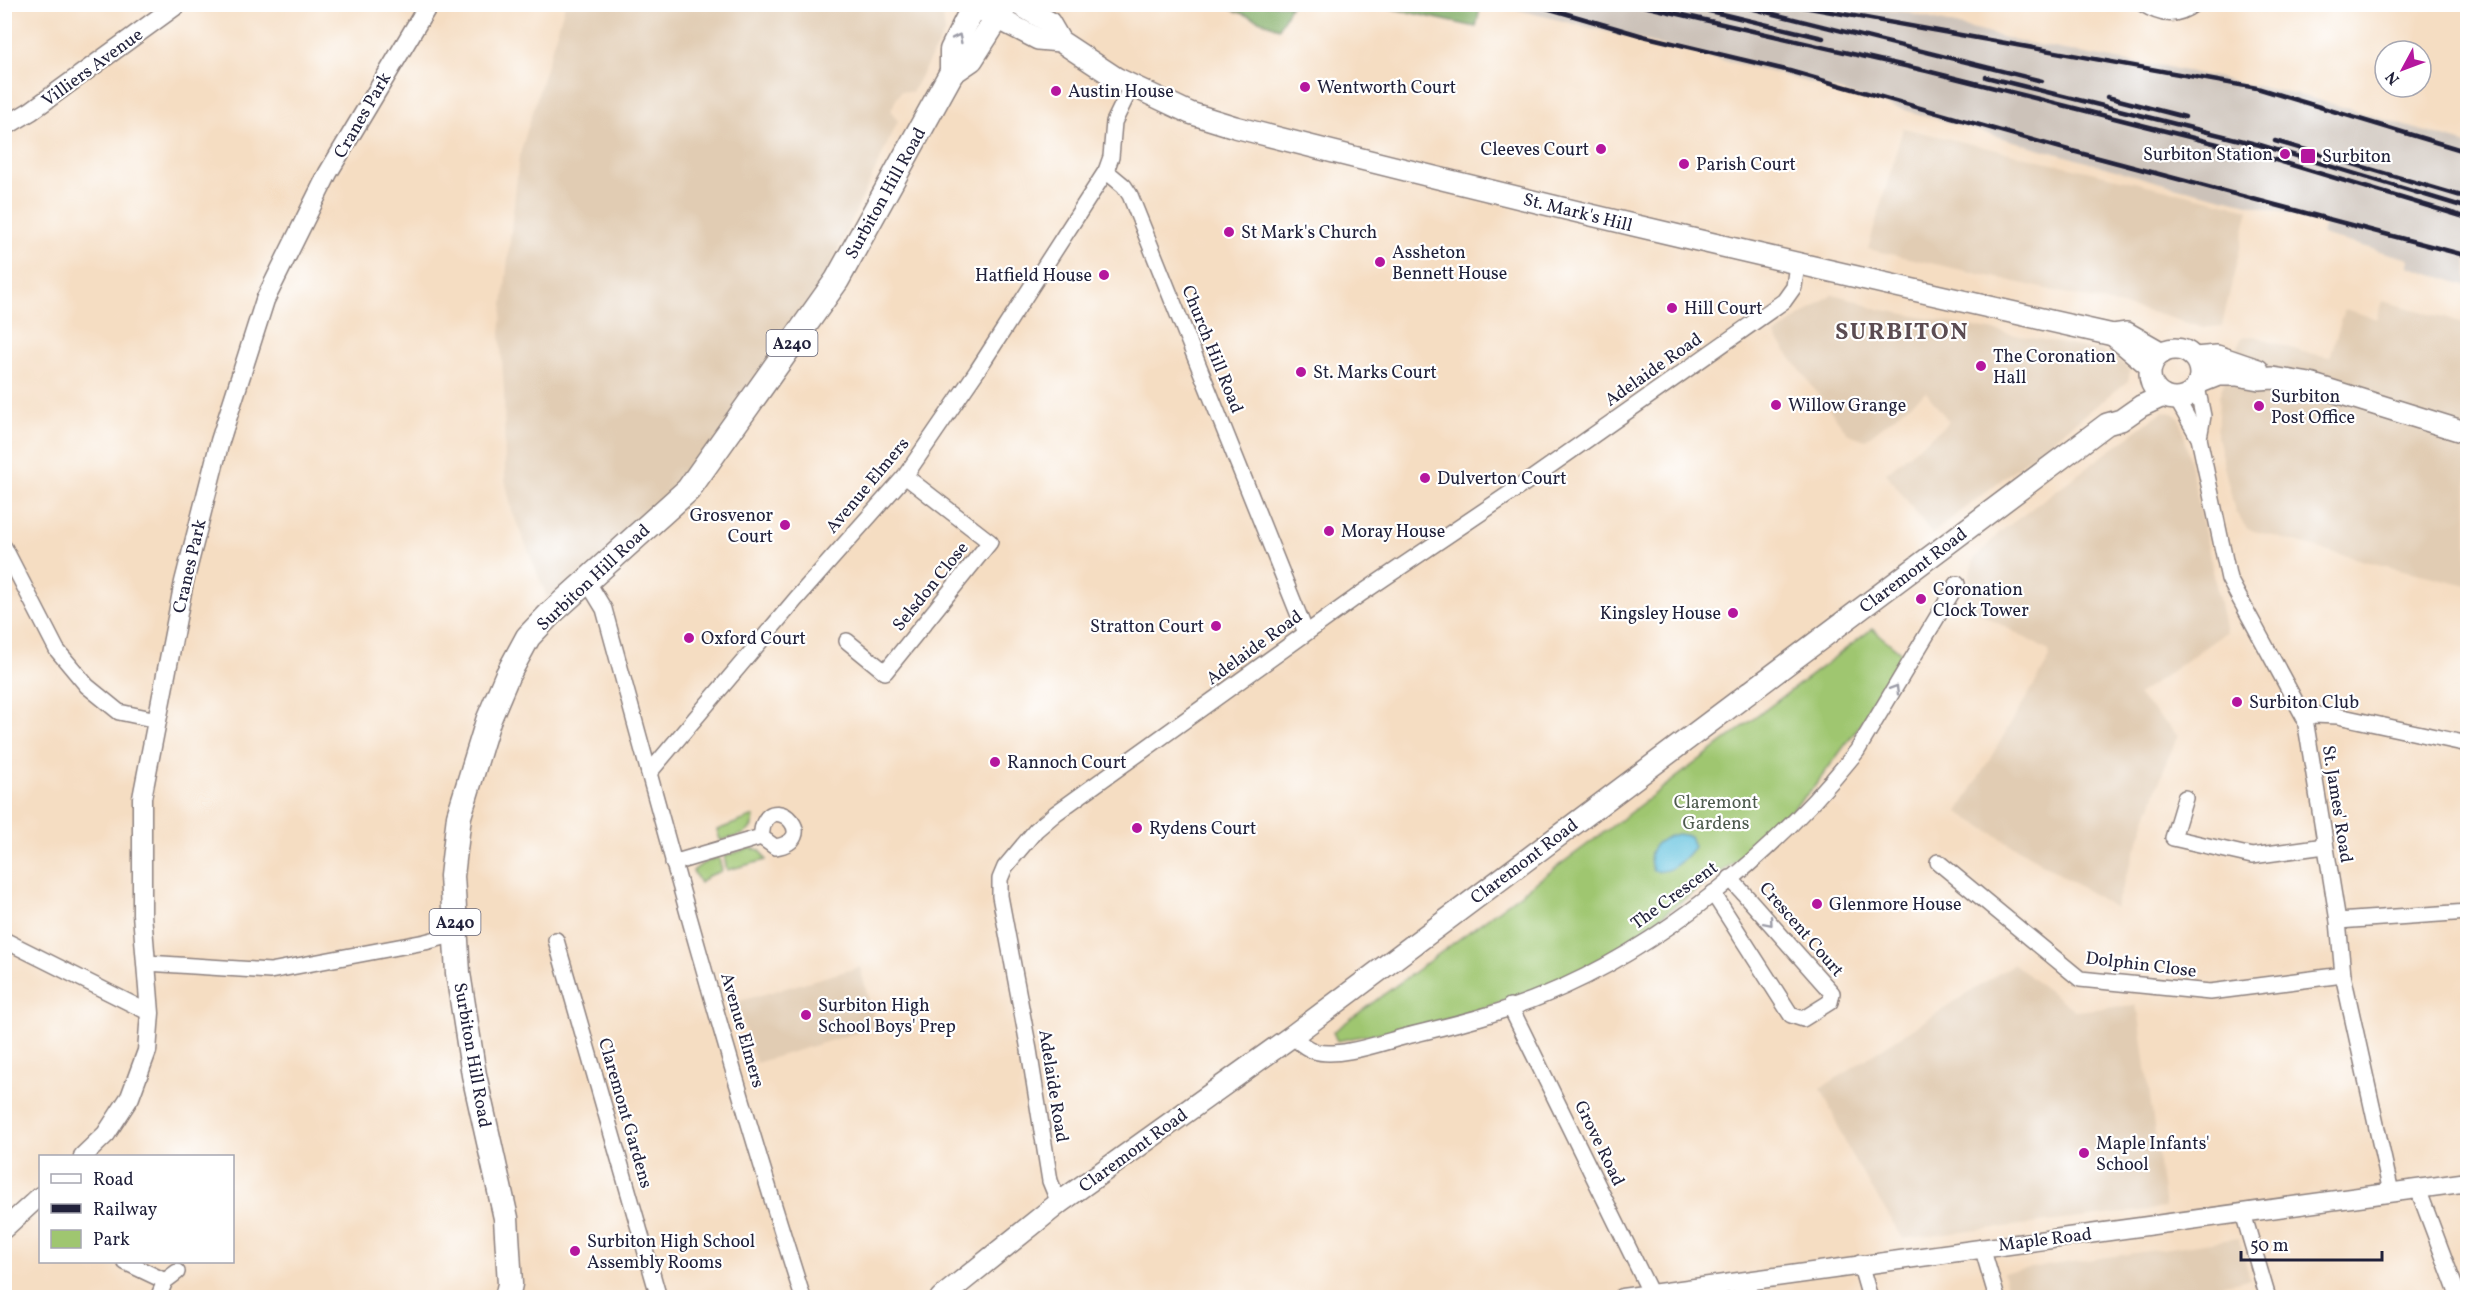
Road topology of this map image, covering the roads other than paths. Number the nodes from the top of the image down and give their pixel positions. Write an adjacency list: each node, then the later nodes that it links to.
1 (178, 4): 11 (street, Villiers Avenue)
2 (429, 4): 29 (street, Cranes Park)
3 (1018, 4): 8 (main road, St. Mark's Hill)
4 (2143, 4): 6 (street)
5 (973, 5): 7 (main road, St. Mark's Hill); 9 (main road, Surbiton Hill Road / A240, one-way to 5)
6 (2190, 7)
7 (1001, 12): 8 (main road, St. Mark's Hill); 9 (main road, Surbiton Hill Road / A240)
8 (1060, 41): 10 (main road, St. Mark's Hill)
9 (952, 72): 24 (main road, Surbiton Hill Road / A240)
10 (1132, 86): 12 (street); 13 (main road, St. Mark's Hill)
11 (4, 127)
12 (1106, 171): 22 (street, Avenue Elmers); 26 (street, Church Hill Road)
13 (1797, 263): 15 (main road, St. Mark's Hill); 26 (street, Adelaide Road)
14 (2195, 358): 15 (main road); 16 (main road); 17 (main road)
15 (2154, 365): 18 (main road); 19 (main road, Claremont Road)
16 (2273, 378): 17 (main road); 20 (main road)
17 (2198, 385): 18 (main road); 21 (street, St. James' Road)
18 (2170, 397): 19 (main road, Claremont Road); 21 (street, St. James' Road)
19 (2107, 424): 48 (main road, Claremont Road)
20 (2468, 433)
21 (2199, 438): 28 (street, St. James' Road)
22 (905, 476): 27 (street, Selsdon Close); 31 (street, Avenue Elmers)
23 (4, 547): 29 (street)
24 (587, 580): 31 (street, Avenue Elmers); 41 (main road, Surbiton Hill Road / A240)
25 (1957, 584): 37 (street, The Crescent, one-way to 25)
26 (1306, 633): 54 (street, Adelaide Road)
27 (847, 641)
28 (2305, 719): 30 (street); 34 (street, St. James' Road)
29 (156, 720): 44 (street, Cranes Park)
30 (2468, 744)
31 (649, 773): 36 (street, Avenue Elmers)
32 (2185, 798): 34 (street)
33 (761, 837): 36 (street)
34 (2325, 846): 40 (street, St. James' Road)
35 (1938, 862): 45 (street, Dolphin Close)
36 (673, 863): 64 (street, Avenue Elmers)
37 (1731, 878): 38 (street, The Crescent); 38 (street, Crescent Court, one-way to 38)
38 (1713, 893): 46 (street, The Crescent)
39 (2468, 912): 40 (street)
40 (2338, 921): 45 (street, St. James' Road)
41 (456, 934): 44 (street); 62 (main road, Surbiton Hill Road / A240)
42 (4, 940): 47 (street)
43 (556, 940): 63 (street, Claremont Gardens)
44 (147, 963): 47 (street, Cranes Park)
45 (2343, 975): 52 (street, St. James' Road)
46 (1510, 1006): 48 (street, The Crescent); 60 (street, Grove Road)
47 (150, 1013): 49 (street, Cranes Park)
48 (1292, 1036): 54 (main road, Claremont Road)
49 (84, 1155)
50 (2468, 1182): 51 (street, Maple Road)
51 (2418, 1189): 52 (street, Maple Road); 70 (street)
52 (2391, 1192): 55 (street, Maple Road)
53 (39, 1197): 56 (street)
54 (1059, 1203): 65 (main road, Claremont Road)
55 (2243, 1213): 57 (street, Maple Road); 69 (street)
56 (4, 1229)
57 (1982, 1247): 59 (street, Maple Road); 68 (street)
58 (128, 1263): 61 (street)
59 (1860, 1263): 60 (street, Maple Road); 67 (street)
60 (1653, 1296): 66 (street, Maple Road)
61 (158, 1298)
62 (507, 1298)
63 (659, 1298)
64 (803, 1298)
65 (942, 1298)
66 (1622, 1298)
67 (1870, 1298)
68 (1997, 1298)
69 (2268, 1298)
70 (2459, 1298)

